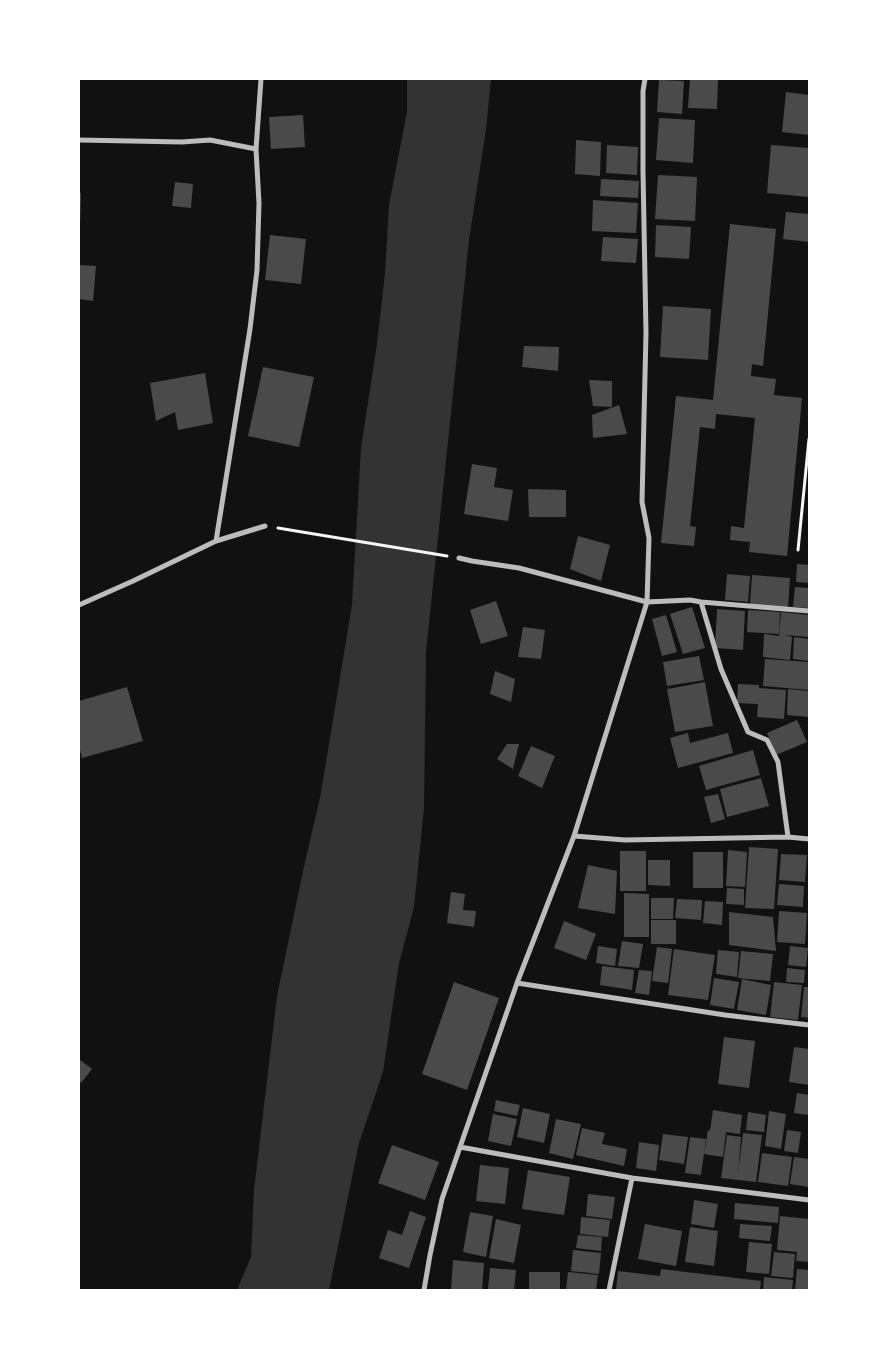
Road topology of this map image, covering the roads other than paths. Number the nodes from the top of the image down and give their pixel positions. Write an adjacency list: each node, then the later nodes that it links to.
1 (261, 79): 4 (street)
2 (645, 79): 8 (street)
3 (79, 140): 4 (street)
4 (256, 149): 6 (street)
5 (265, 526): 6 (street)
6 (216, 541): 10 (street)
7 (459, 558): 8 (street)
8 (647, 602): 9 (street); 12 (street)
9 (701, 602): 11 (street); 13 (street)
10 (79, 605)
11 (809, 611)
12 (574, 836): 13 (street); 15 (street)
13 (788, 837): 14 (street)
14 (809, 839)
15 (517, 983): 16 (street); 17 (street)
16 (809, 1025)
17 (460, 1147): 18 (street); 20 (street)
18 (632, 1178): 19 (street); 21 (street)
19 (809, 1200)
20 (424, 1290)
21 (609, 1290)

